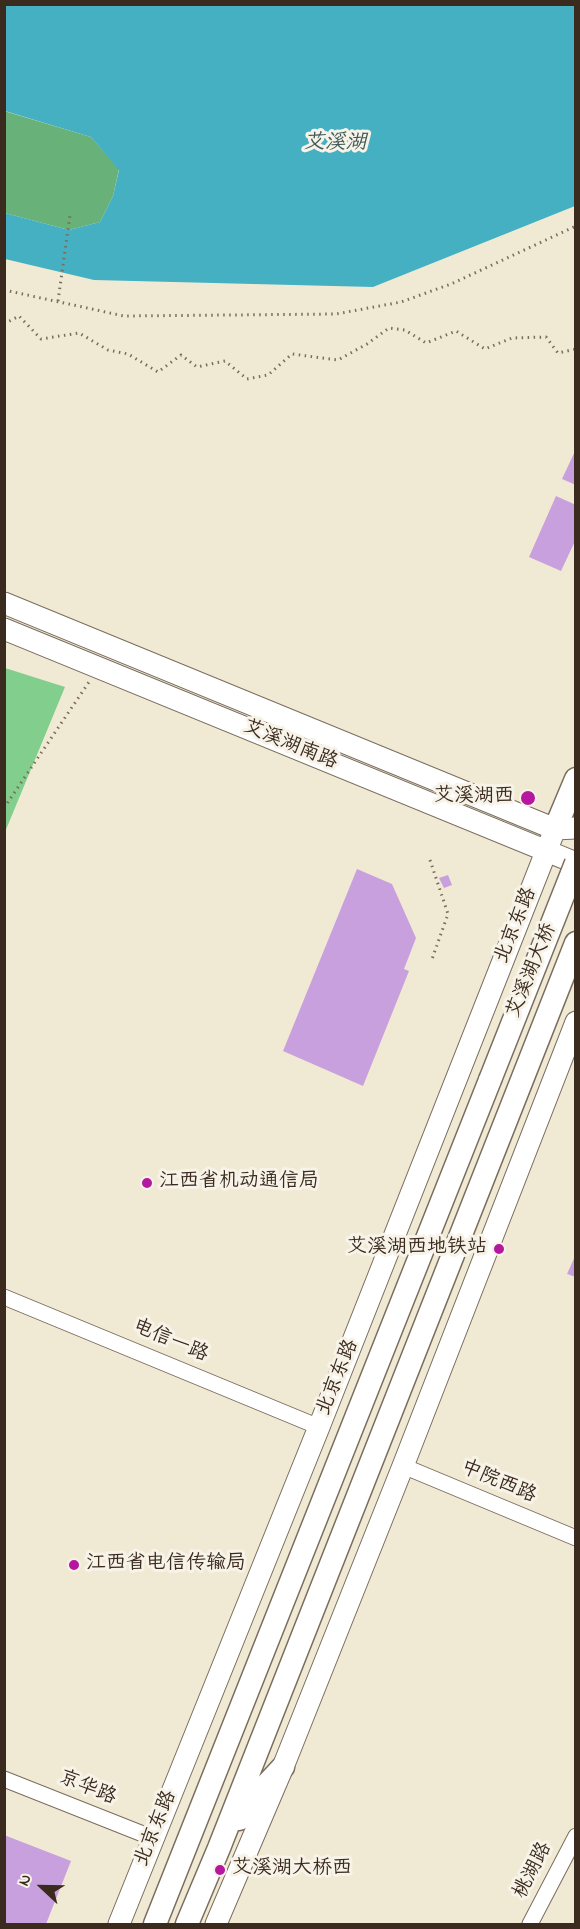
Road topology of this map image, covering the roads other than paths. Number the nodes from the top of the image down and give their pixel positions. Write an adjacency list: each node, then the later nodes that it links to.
1 (4, 603): 5 (main road, 艾溪湖南路)
2 (4, 629): 6 (main road, 艾溪湖南路)
3 (576, 771): 5 (street)
4 (576, 779): 5 (main road)
5 (565, 829): 6 (main road, 北京东路)
6 (546, 851): 7 (main road, 艾溪湖南路); 12 (main road, 北京东路)
7 (576, 863): 10 (main road, 艾溪湖大桥, bridge)
8 (576, 943): 19 (main road, 艾溪湖大桥)
9 (576, 1023): 13 (main road)
10 (490, 1080): 21 (main road, 北京东路)
11 (4, 1297): 12 (street, 电信一路)
12 (319, 1427): 18 (main road, 北京东路)
13 (403, 1466): 14 (street, 中院西路); 15 (main road)
14 (576, 1538)
15 (283, 1767): 19 (main road); 23 (main road)
16 (4, 1779): 18 (street, 京华路)
17 (576, 1836): 24 (street, 桃湖路)
18 (153, 1838): 20 (main road, 北京东路)
19 (219, 1848): 22 (main road)
20 (119, 1924)
21 (154, 1924)
22 (187, 1924)
23 (216, 1924)
24 (530, 1924)

